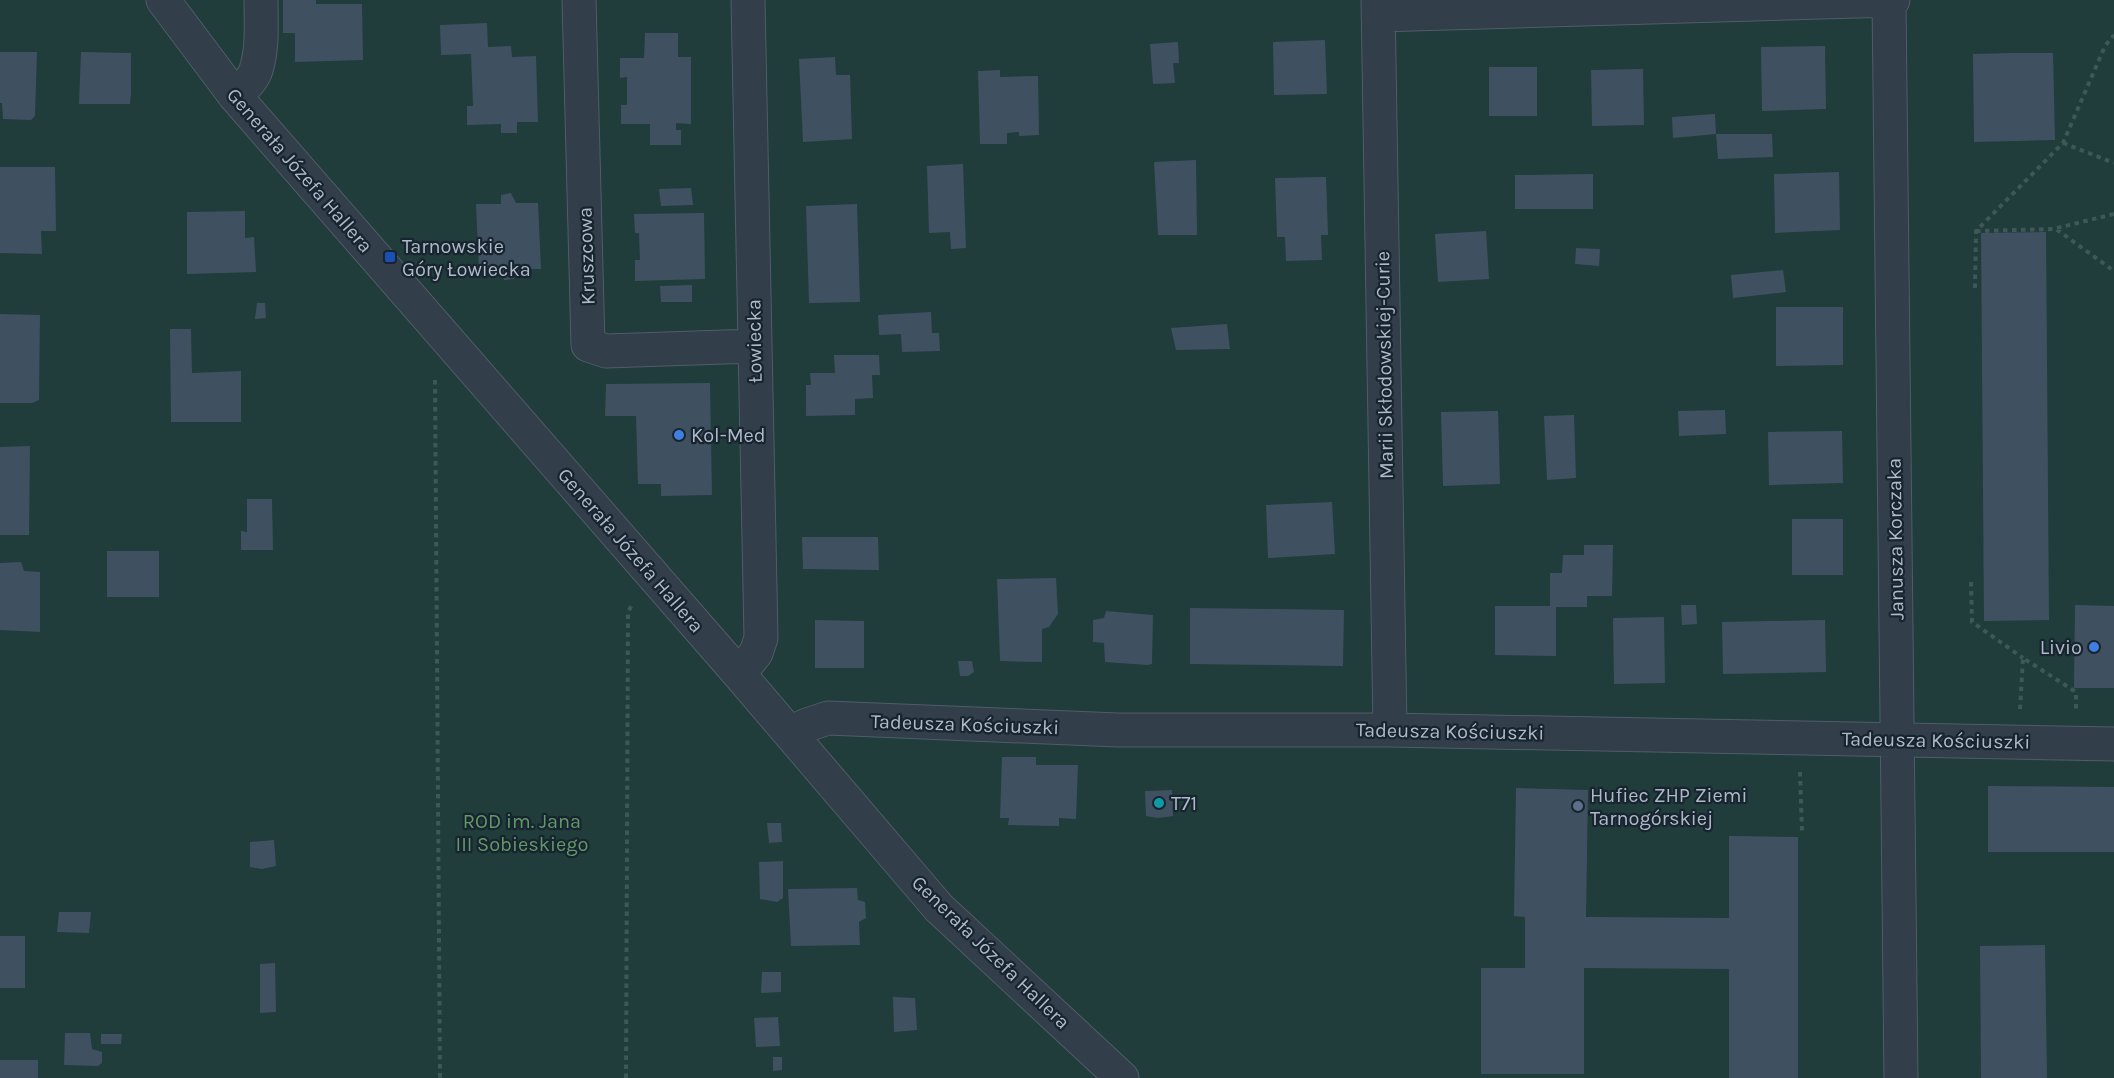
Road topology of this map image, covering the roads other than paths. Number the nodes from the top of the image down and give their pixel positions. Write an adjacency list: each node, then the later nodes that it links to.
1 (163, 0): 7 (street, Generała Józefa Hallera)
2 (261, 0): 7 (street)
3 (579, 0): 8 (street, Kruszcowa)
4 (748, 0): 8 (street, Łowiecka)
5 (1891, 0): 6 (street); 12 (street, Janusza Korczaka)
6 (1378, 7): 10 (street, Marii Skłodowskiej-Curie)
7 (235, 96): 9 (street, Generała Józefa Hallera)
8 (754, 346): 9 (street, Łowiecka)
9 (739, 674): 11 (street, Generała Józefa Hallera)
10 (1390, 730): 11 (street, Tadeusza Kościuszki); 12 (street, Tadeusza Kościuszki)
11 (790, 733): 14 (street, Generała Józefa Hallera)
12 (1898, 739): 13 (street, Tadeusza Kościuszki); 15 (street, Janusza Korczaka)
13 (2114, 744)
14 (1122, 1078)
15 (1901, 1078)

